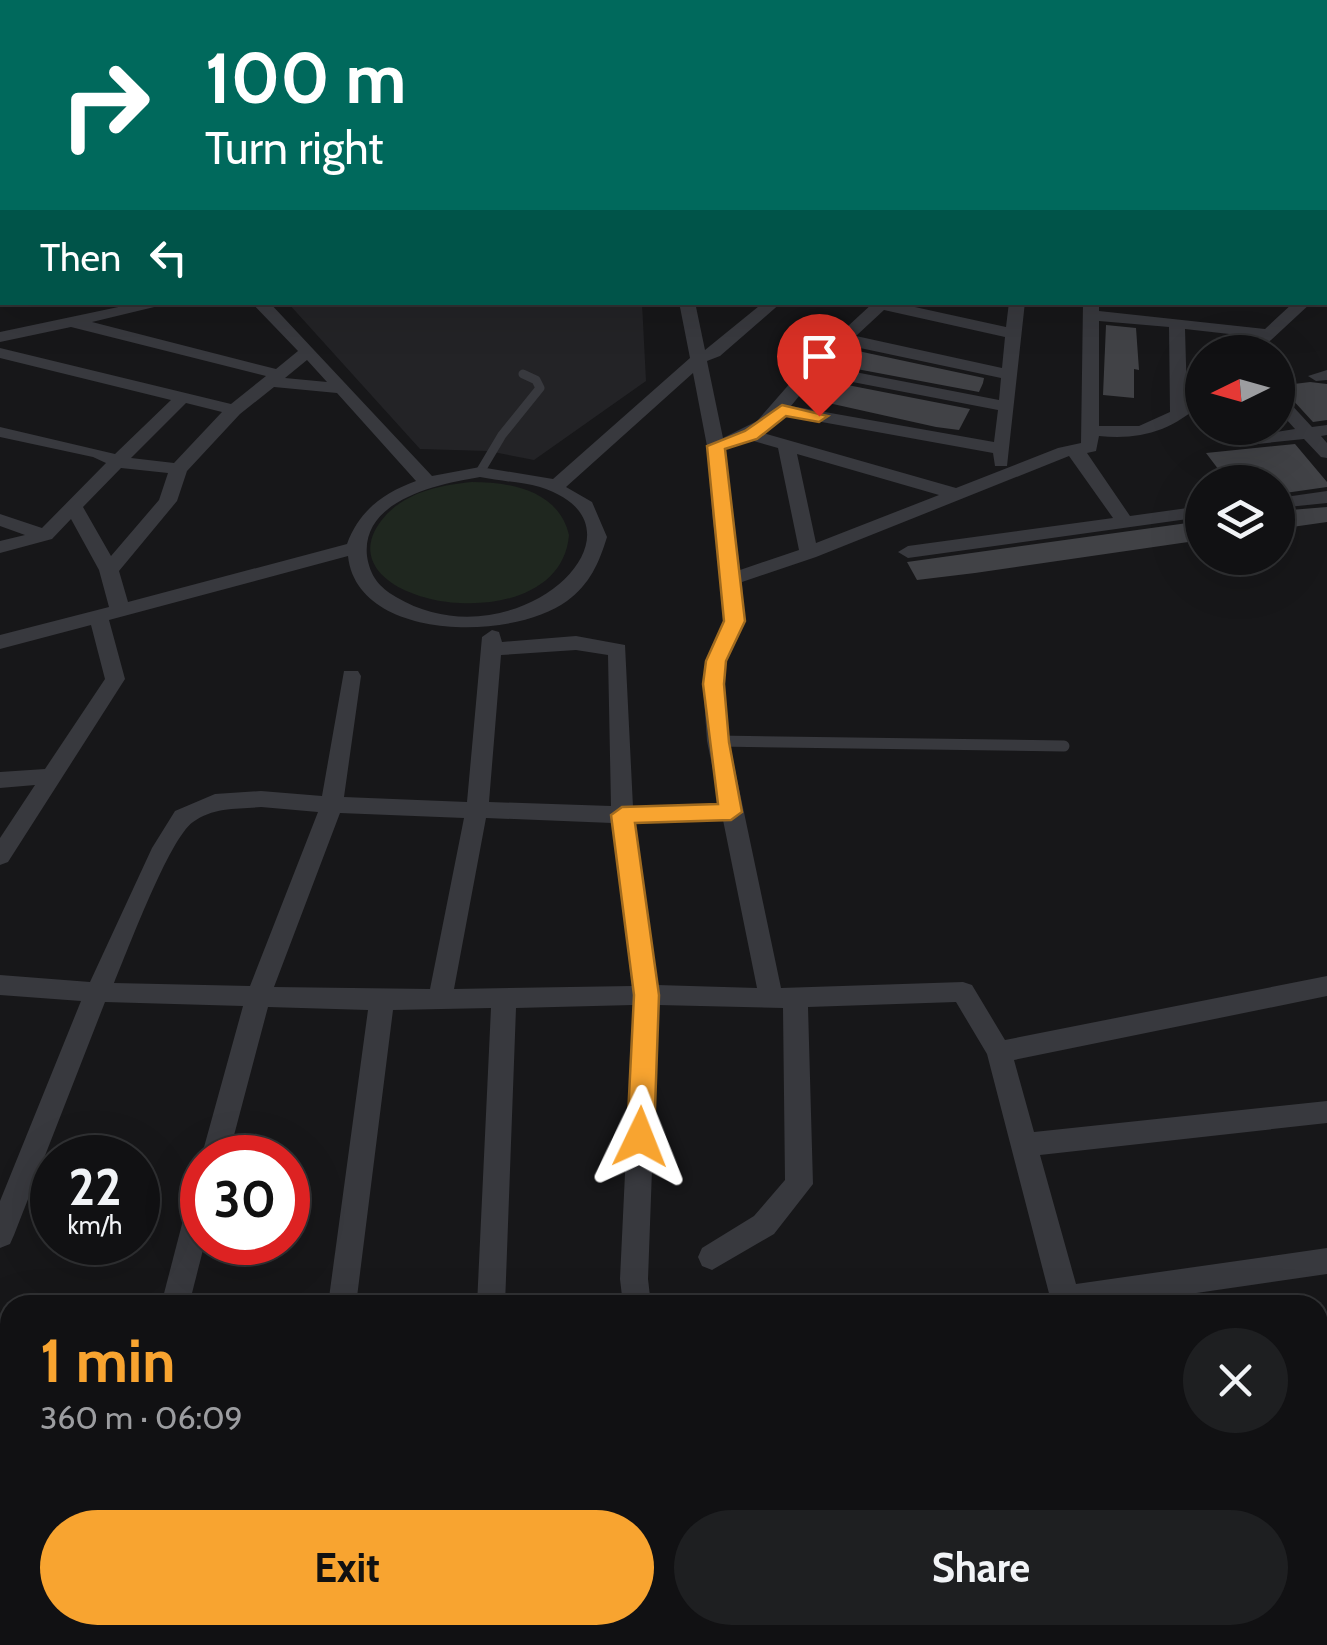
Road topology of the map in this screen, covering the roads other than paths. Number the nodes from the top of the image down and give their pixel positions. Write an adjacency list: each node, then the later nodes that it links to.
1 (153, 305): 10 (street)
2 (261, 305): 16 (street)
3 (687, 305): 18 (street)
4 (770, 305): 18 (street)
5 (882, 305): 15 (street)
6 (887, 305): 12 (street)
7 (1016, 305): 12 (street)
8 (1301, 305): 13 (street)
9 (1091, 309): 11 (street); 31 (street)
10 (76, 322): 14 (street); 22 (street)
11 (1178, 323): 13 (street); 29 (street)
12 (1014, 334): 21 (street)
13 (1269, 334)
14 (0, 337)
15 (844, 338): 19 (street); 21 (street)
16 (308, 351): 22 (street); 23 (street)
17 (0, 353): 24 (street)
18 (696, 360): 38 (street); 47 (street)
19 (812, 369): 25 (street); 27 (street)
20 (523, 374): 44 (lane)
21 (1009, 375): 25 (street)
22 (272, 378): 23 (street); 26 (street)
23 (340, 388): 46 (street)
24 (182, 398): 26 (street); 42 (street)
25 (1004, 406): 39 (street)
26 (234, 410): 43 (street)
27 (782, 410): 36 (street); 39 (street)
28 (1185, 411): 29 (street)
29 (1179, 416): 31 (street)
30 (1295, 420): 33 (street)
31 (1090, 430): 40 (street)
32 (1327, 430): 33 (street)
33 (1305, 432): 34 (street); 41 (street)
34 (1295, 434)
35 (2, 435): 42 (street)
36 (751, 435): 37 (street); 38 (street)
37 (786, 445): 48 (street); 59 (street)
38 (716, 446): 61 (street)
39 (1002, 448): 45 (street)
40 (1076, 450): 45 (street); 54 (street)
41 (1327, 453)
42 (117, 462): 43 (street); 51 (street)
43 (178, 469): 60 (street)
44 (480, 472): 46 (street); 47 (street)
45 (1001, 476): 48 (street)
46 (427, 482): 57 (street)
47 (556, 486): 63 (street)
48 (956, 494): 59 (street)
49 (1327, 497): 50 (street)
50 (1295, 501)
51 (73, 506): 55 (street); 60 (street)
52 (1185, 514): 54 (street)
53 (0, 520): 55 (street)
54 (1124, 521): 58 (street)
55 (44, 535): 56 (street)
56 (0, 547)
57 (356, 548): 62 (street); 63 (street)
58 (908, 552)
59 (809, 553): 61 (street)
60 (109, 570): 62 (street)
61 (732, 579): 67 (street)
62 (109, 612): 64 (street); 69 (street)
63 (492, 621): 65 (street)
64 (0, 642)
65 (492, 650): 72 (street); 74 (street)
66 (351, 676): 71 (street)
67 (718, 742): 68 (lane); 73 (street)
68 (1064, 746)
69 (52, 776): 70 (street); 75 (street)
70 (0, 780)
71 (332, 805): 72 (street); 78 (street); 80 (street)
72 (477, 809): 74 (street); 83 (street)
73 (731, 812): 74 (street); 82 (street)
74 (622, 815): 79 (street)
75 (0, 856)
76 (0, 986): 78 (street)
77 (1327, 986): 85 (street)
78 (97, 992): 80 (street); 89 (street)
79 (646, 995): 81 (street); 82 (street); 96 (street)
80 (258, 997): 84 (street); 87 (street)
81 (504, 998): 83 (street); 95 (street)
82 (783, 998): 85 (street); 90 (street)
83 (440, 999): 84 (street)
84 (382, 1000): 94 (street)
85 (999, 1052): 88 (street)
86 (1327, 1112): 88 (street)
87 (220, 1135)
88 (1024, 1145): 97 (street)
89 (0, 1235)
90 (712, 1257)
91 (1327, 1261): 98 (street)
92 (185, 1265): 93 (street)
93 (177, 1295)
94 (343, 1295)
95 (491, 1295)
96 (636, 1295)
97 (1064, 1295)
98 (1111, 1295)

